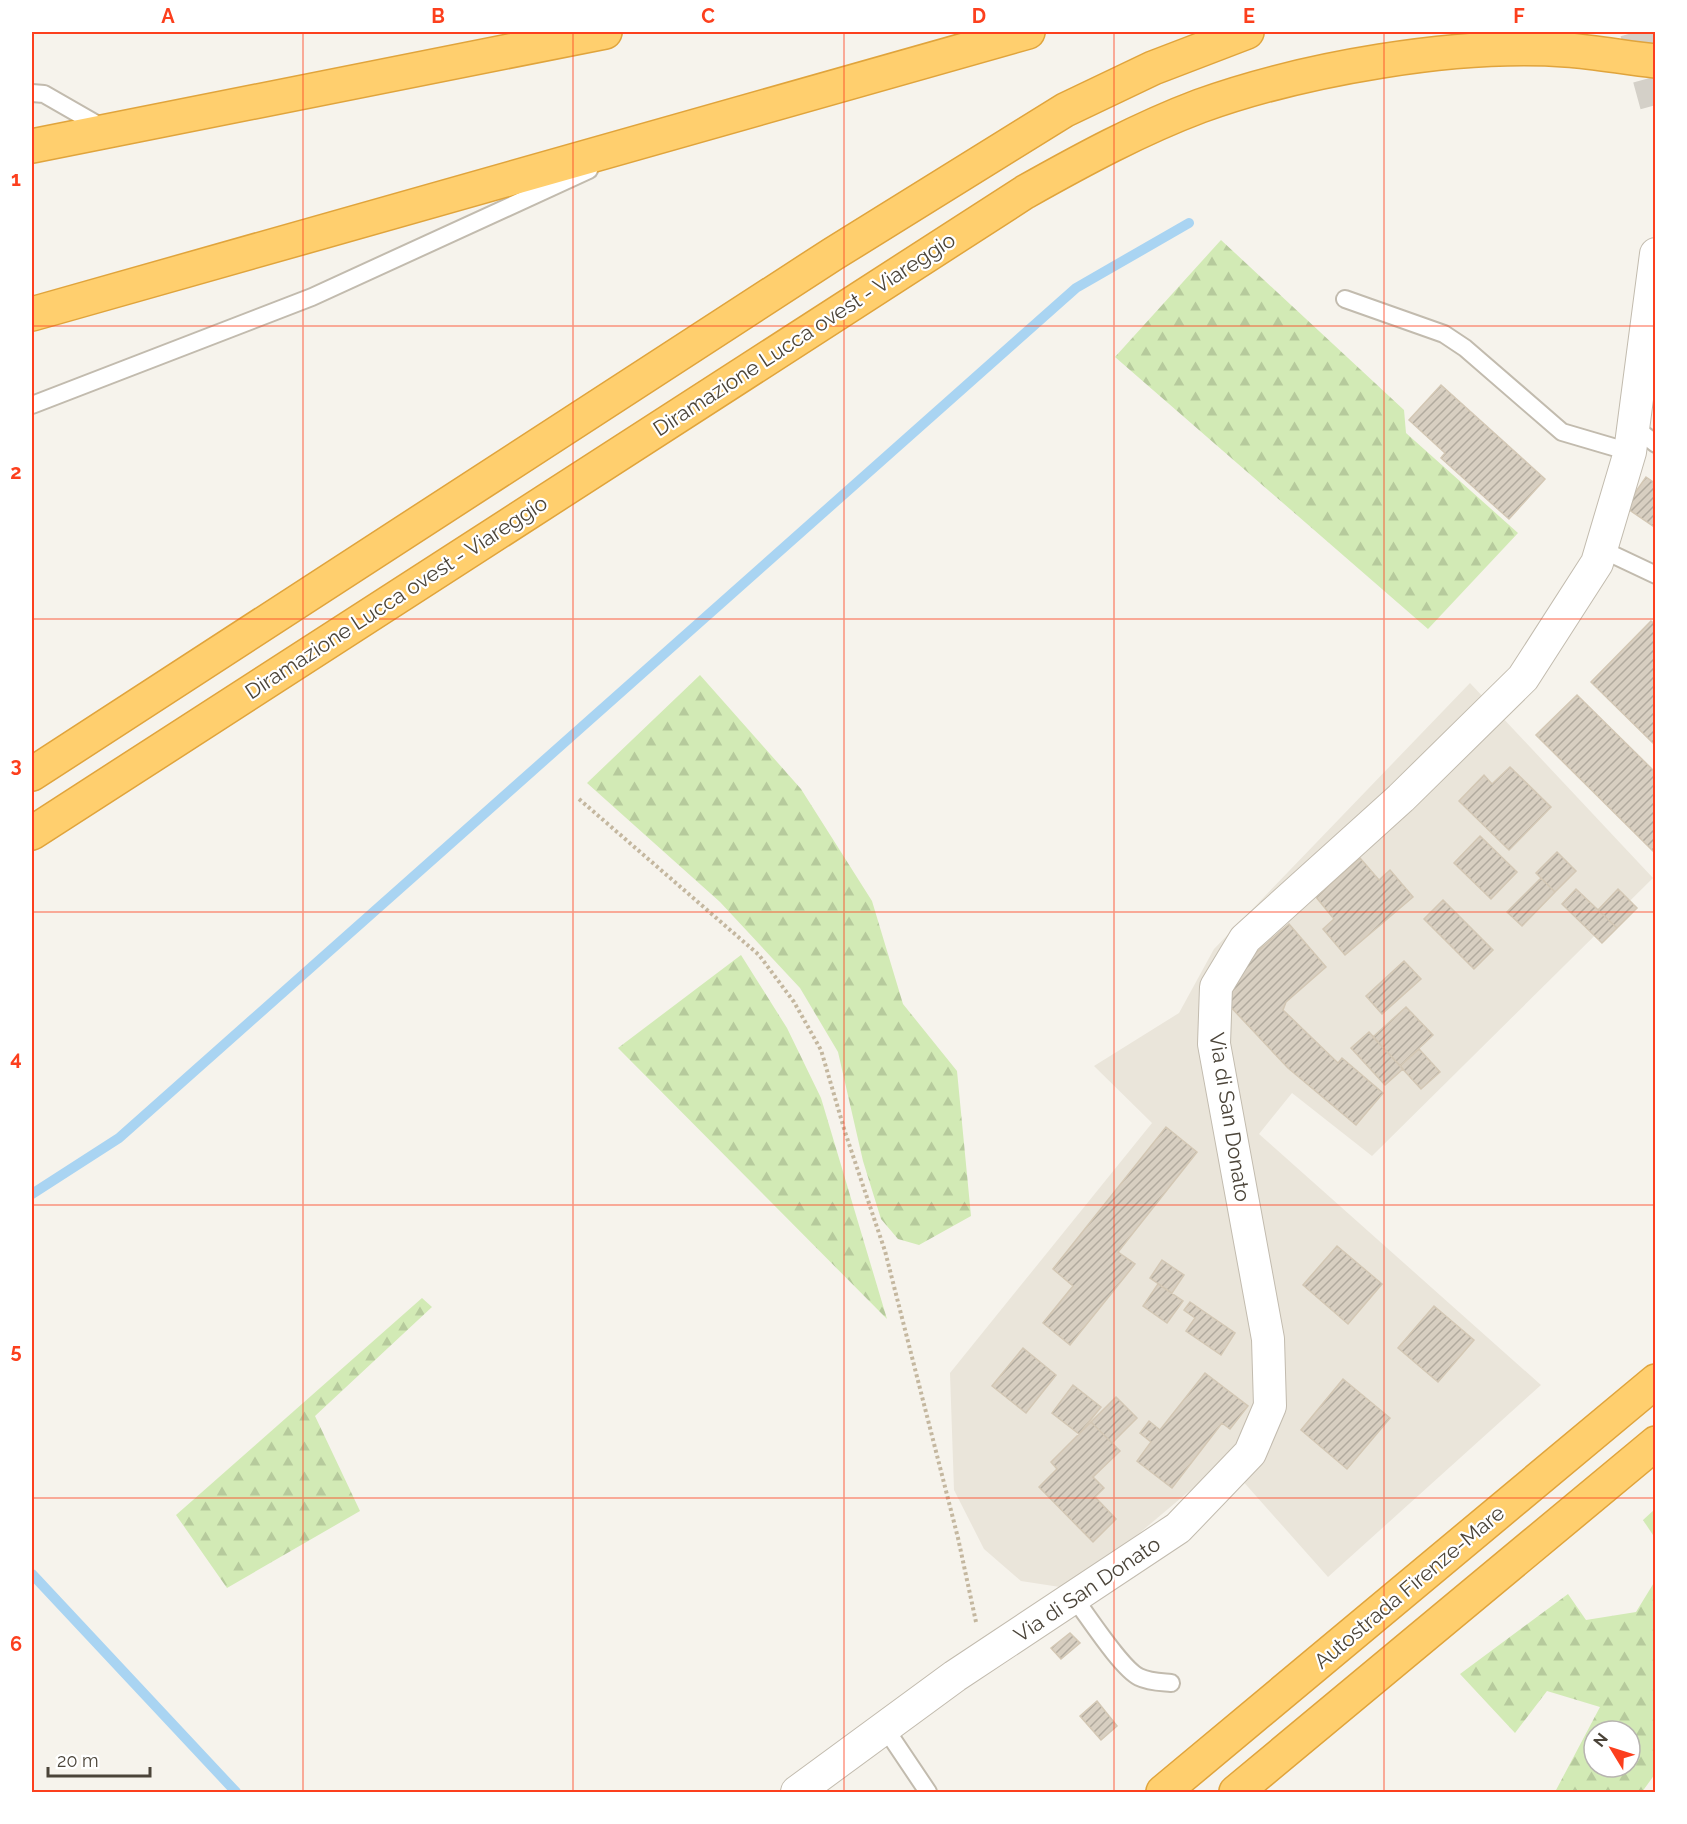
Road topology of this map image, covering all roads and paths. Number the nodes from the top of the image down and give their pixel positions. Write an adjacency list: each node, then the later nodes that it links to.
1 (605, 32): 6 (highway)
2 (1028, 32): 7 (highway)
3 (1247, 32): 17 (highway)
4 (1656, 61): 16 (highway, Diramazione Lucca ovest - Viareggio)
5 (32, 93): 6 (lane)
6 (108, 131): 8 (highway)
7 (666, 135): 11 (highway); 12 (lane)
8 (32, 146)
9 (1655, 272): 13 (street, Via di San Donato)
10 (1345, 299): 13 (lane)
11 (32, 314)
12 (32, 405)
13 (1640, 441): 14 (street, Via di San Donato)
14 (1601, 549): 15 (lane); 25 (street, Via di San Donato)
15 (1656, 575)
16 (141, 762): 19 (highway, Diramazione Lucca ovest - Viareggio); 20 (highway)
17 (32, 774)
18 (579, 799): 26 (path)
19 (32, 833)
20 (32, 841)
21 (1656, 1367): 24 (highway)
22 (1656, 1381): 24 (highway, Autostrada Firenze-Mare)
23 (1656, 1443): 32 (highway)
24 (1567, 1456): 31 (highway, Autostrada Firenze-Mare)
25 (1074, 1598): 26 (street, Via di San Donato); 27 (lane)
26 (984, 1658): 28 (street, Via di San Donato)
27 (1171, 1683)
28 (885, 1728): 29 (street, Via di San Donato); 30 (lane)
29 (797, 1792)
30 (928, 1792)
31 (1163, 1792)
32 (1236, 1792)

